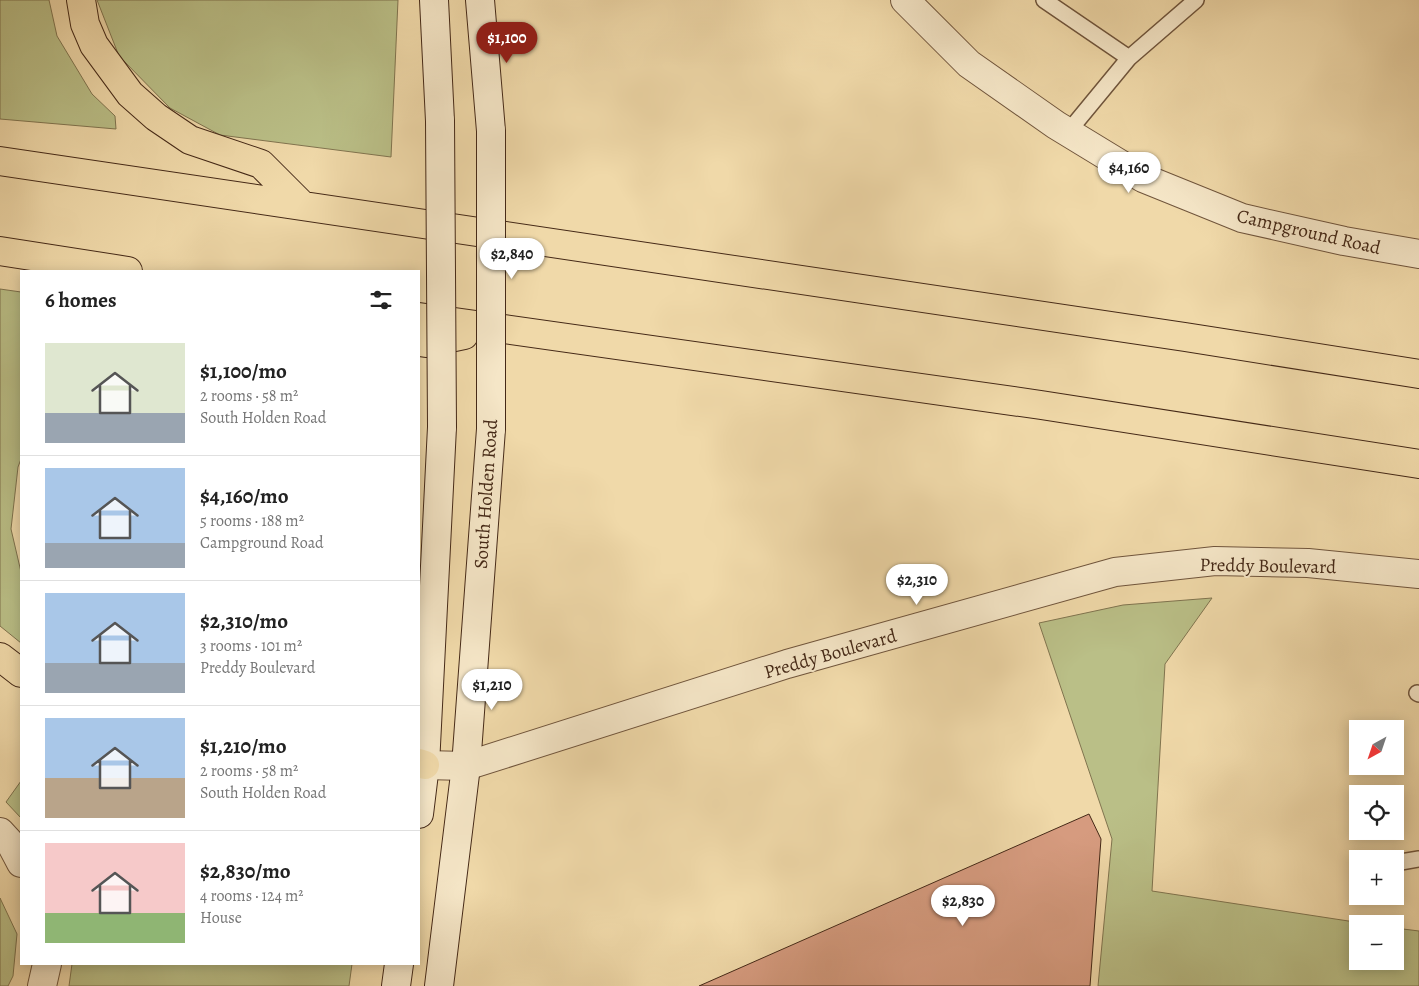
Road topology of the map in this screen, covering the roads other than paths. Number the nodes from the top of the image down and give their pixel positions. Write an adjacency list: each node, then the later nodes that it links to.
1 (81, 0): 10 (highway)
2 (434, 0): 22 (main road, bridge)
3 (480, 0): 23 (main road, South Holden Road, bridge)
4 (905, 0): 8 (main road, Campground Road)
5 (1044, 0): 7 (lane)
6 (1196, 0): 7 (lane)
7 (1129, 58): 8 (lane)
8 (1068, 132): 12 (main road, Campground Road)
9 (0, 161): 10 (highway)
10 (301, 204): 17 (highway)
11 (0, 251): 13 (highway)
12 (1419, 254)
13 (122, 270)
14 (420, 317): 15 (highway)
15 (494, 329): 16 (highway); 18 (highway)
16 (420, 342)
17 (1419, 374)
18 (1419, 464)
19 (1419, 574): 23 (main road, Preddy Boulevard)
20 (0, 657): 21 (highway)
21 (20, 672)
22 (421, 764): 23 (main road, Preddy Boulevard); 24 (main road)
23 (466, 766): 33 (main road, South Holden Road)
24 (420, 789)
25 (0, 832): 27 (main road)
26 (1419, 859): 28 (lane)
27 (20, 861)
28 (1404, 862)
29 (47, 965): 31 (main road)
30 (399, 965): 32 (main road)
31 (42, 986)
32 (396, 986)
33 (439, 986)

